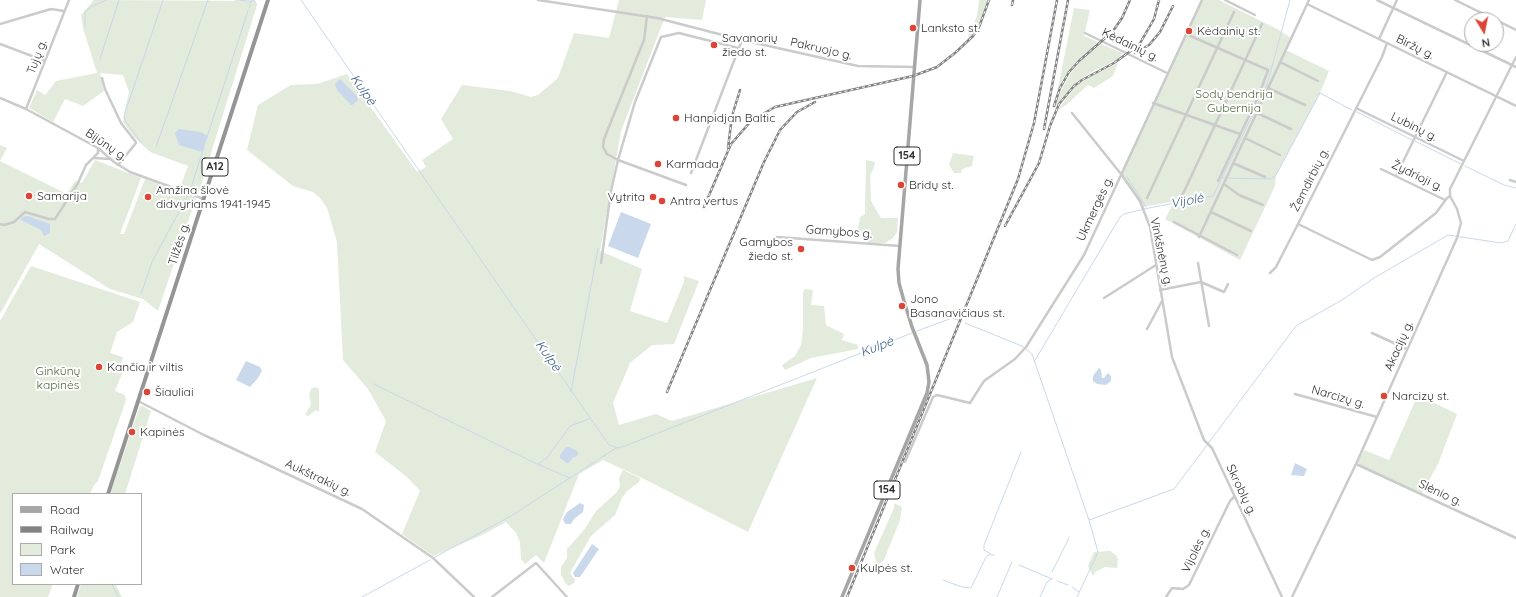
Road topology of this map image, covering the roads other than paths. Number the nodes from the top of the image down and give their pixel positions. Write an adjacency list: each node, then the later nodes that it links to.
1 (69, 0): 13 (street, Tujų g.)
2 (268, 0): 76 (highway, Tilžės g. / A12)
3 (538, 0): 16 (street, Pakruojo g.)
4 (920, 0): 33 (main road, 154)
5 (1202, 0): 21 (street, Ukmergės g.)
6 (1225, 0): 15 (street)
7 (1309, 0): 11 (street)
8 (1377, 0): 12 (street)
9 (1397, 0): 12 (street)
10 (1455, 0): 19 (street)
11 (1307, 4): 22 (street, Biržų g.); 31 (street)
12 (1393, 8): 22 (street); 32 (street)
13 (64, 11): 17 (street); 30 (street, Tujų g.)
14 (1234, 12): 26 (street)
15 (1255, 15)
16 (647, 16): 23 (street, Pakruojo g.); 59 (street)
17 (0, 24)
18 (1262, 24): 29 (street)
19 (1516, 30)
20 (1084, 33): 36 (street, Kėdainių g.)
21 (1186, 34): 26 (street); 36 (street, Ukmergės g.)
22 (1379, 39): 24 (street, Biržų g.)
23 (742, 40): 27 (street); 33 (street, Pakruojo g.)
24 (1387, 43): 35 (street, Biržų g.); 45 (street, Žemdirbių g.)
25 (0, 44): 30 (street)
26 (1218, 47): 29 (street); 49 (street)
27 (738, 48): 59 (street); 64 (street)
28 (1516, 57): 32 (street)
29 (1246, 60): 50 (street); 52 (street)
30 (45, 61): 46 (street, Tujų g.)
31 (1280, 62): 38 (street); 39 (street)
32 (1512, 65): 34 (street); 40 (street)
33 (914, 67): 86 (main road, 154)
34 (1516, 67)
35 (1447, 72): 40 (street, Biržų g.); 54 (street)
36 (1167, 73): 42 (street, Ukmergės g.)
37 (102, 78): 62 (street)
38 (1318, 81)
39 (1268, 88): 43 (street); 47 (street)
40 (1498, 97): 44 (street, Biržų g.); 60 (street)
41 (0, 98): 46 (street, Bijūnų g.)
42 (1153, 103): 49 (street); 65 (street, Ukmergės g.)
43 (1305, 105)
44 (1516, 106)
45 (1356, 108): 54 (street, Lubinų g.); 82 (street, Žemdirbių g.)
46 (26, 109): 55 (street, Bijūnų g.)
47 (1257, 112): 51 (street); 53 (street)
48 (1072, 113): 65 (street, Vinkšnėnų g.)
49 (1186, 115): 50 (street); 75 (street)
50 (1215, 125): 52 (street); 73 (street)
51 (1291, 129)
52 (1240, 134): 69 (street)
53 (1245, 138): 56 (street); 61 (street)
54 (1414, 138): 60 (street, Lubinų g.); 66 (street)
55 (98, 148): 57 (street); 58 (street, Bijūnų g.)
56 (1280, 155)
57 (94, 158): 58 (street); 81 (street)
58 (110, 159): 62 (street, Bijūnų g.)
59 (618, 160): 72 (street); 88 (street)
60 (1464, 161): 74 (street)
61 (1233, 163): 67 (street); 71 (street)
62 (118, 165): 76 (street, Bijūnų g.)
63 (1381, 169): 66 (street, Žydrioji g.)
64 (691, 173)
65 (1121, 174): 90 (street, Vinkšnėnų g.); 105 (street, Ukmergės g.)
66 (1396, 176): 77 (street, Žydrioji g.)
67 (1265, 177)
68 (1510, 180): 70 (street)
69 (1218, 181)
70 (1516, 182)
71 (1224, 184): 78 (street); 79 (street)
72 (686, 185)
73 (1182, 196)
74 (1450, 196): 77 (street, Žemdirbių g.); 100 (street, Akacijų g.)
75 (1147, 198)
76 (204, 199): 103 (highway, Tilžės g. / A12)
77 (1445, 200): 82 (street, Žemdirbių g.)
78 (1263, 205)
79 (1211, 212): 83 (street); 85 (street)
80 (1174, 222): 85 (street)
81 (0, 224)
82 (1298, 224): 91 (street)
83 (1251, 231)
84 (777, 237): 86 (street, Gamybos g.)
85 (1199, 237): 87 (street)
86 (900, 246): 115 (main road, 154)
87 (1237, 255)
88 (601, 263)
89 (1198, 263): 92 (street)
90 (1156, 265): 94 (street, Vinkšnėnų g.); 95 (street)
91 (1270, 273)
92 (1202, 282): 93 (street); 94 (street); 97 (street)
93 (1228, 284)
94 (1160, 290): 96 (street, Vinkšnėnų g.)
95 (1104, 298)
96 (1162, 301): 98 (street); 101 (street, Vinkšnėnų g.)
97 (1209, 326)
98 (1147, 329)
99 (1372, 333): 100 (street)
100 (1407, 350): 104 (street, Akacijų g.)
101 (1185, 390): 108 (street, Skroblų g.)
102 (1295, 394): 104 (street, Narcizų g.)
103 (138, 402): 107 (highway, Tilžės g. / A12); 112 (street, Aukštrakių g.)
104 (1376, 417): 106 (street, Akacijų g.)
105 (905, 462)
106 (1356, 464): 109 (street, Slėnio g.); 118 (street, Akacijų g.)
107 (108, 493)
108 (1234, 497): 116 (street, Vijolės g.); 117 (street, Skroblų g.)
109 (1516, 538)
110 (78, 585): 111 (highway)
111 (74, 597)
112 (474, 597)
113 (492, 597): 114 (street)
114 (567, 597)
115 (842, 597)
116 (1166, 597)
117 (1282, 597)
118 (1292, 597)

